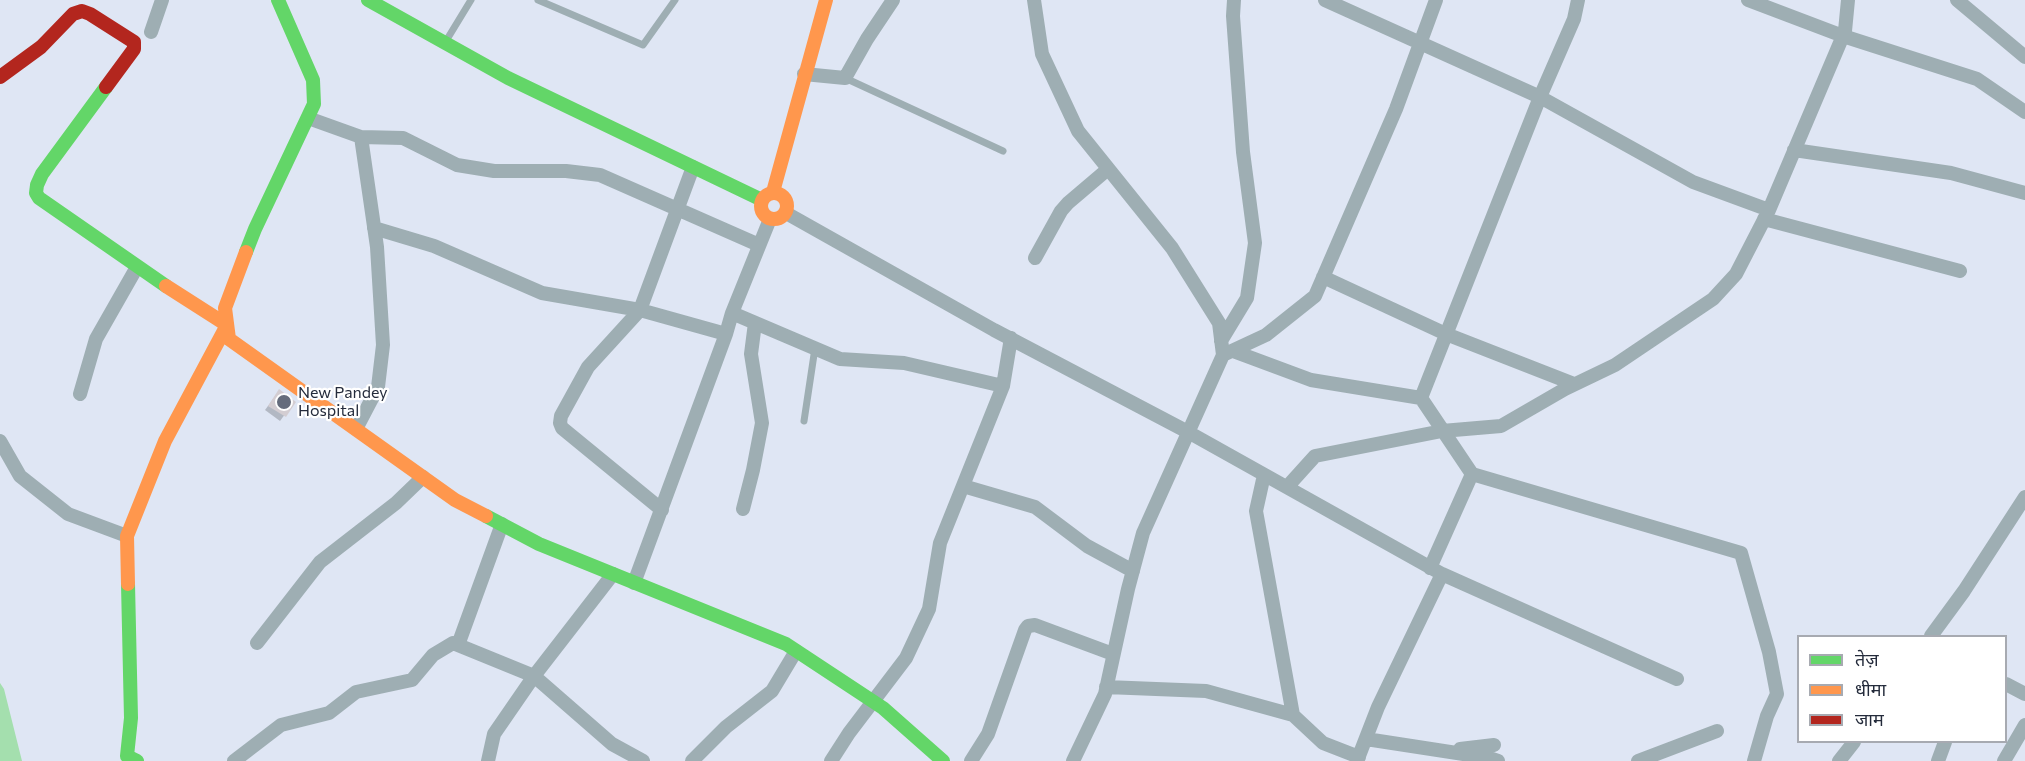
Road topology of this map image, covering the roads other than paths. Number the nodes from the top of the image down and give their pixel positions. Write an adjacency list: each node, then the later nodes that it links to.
1 (162, 0): 17 (street)
2 (278, 0): 27 (street)
3 (368, 0): 19 (street)
4 (471, 0): 19 (lane)
5 (538, 0): 6 (lane)
6 (675, 0)
7 (826, 0): 22 (street)
8 (893, 0): 24 (street)
9 (1034, 0): 32 (street)
10 (1234, 0): 52 (street)
11 (1324, 0): 20 (street)
12 (1436, 0): 20 (street)
13 (1578, 0): 25 (street)
14 (1748, 0): 18 (street)
15 (1848, 0): 18 (street)
16 (1957, 0): 21 (street)
17 (151, 32)
18 (1843, 36): 26 (street); 29 (street)
19 (445, 43): 31 (street)
20 (1420, 43): 25 (street); 44 (street)
21 (2025, 57)
22 (804, 74): 24 (street); 34 (street)
23 (0, 77): 42 (street)
24 (845, 78): 30 (lane)
25 (1540, 97): 37 (street); 50 (street)
26 (2025, 112)
27 (308, 118): 28 (street); 48 (street)
28 (361, 137): 35 (street); 39 (street)
29 (1794, 150): 33 (street); 37 (street)
30 (1003, 151)
31 (693, 167): 34 (street); 35 (street)
32 (1108, 169): 41 (street); 52 (street)
33 (2025, 193)
34 (767, 196): 36 (street); 38 (street)
35 (676, 210): 40 (street); 45 (street)
36 (786, 213): 38 (street); 51 (street)
37 (1766, 214): 43 (street); 55 (street)
38 (770, 219): 40 (street)
39 (374, 228): 45 (street); 60 (street)
40 (759, 245): 46 (street)
41 (1035, 258)
42 (137, 267): 48 (street); 57 (street)
43 (1960, 271)
44 (1323, 277): 50 (street); 54 (street)
45 (640, 310): 49 (street); 71 (street)
46 (732, 313): 47 (street); 49 (street)
47 (755, 323): 53 (street); 70 (street)
48 (227, 325): 60 (street); 73 (street)
49 (726, 334): 71 (street)
50 (1446, 334): 55 (street); 58 (street)
51 (1011, 338): 56 (street); 62 (street)
52 (1221, 341): 54 (street)
53 (815, 348): 56 (street); 59 (lane)
54 (1228, 353): 58 (street); 62 (street)
55 (1574, 384): 61 (street)
56 (1003, 386): 67 (street)
57 (80, 394)
58 (1421, 398): 61 (street)
59 (804, 421)
60 (356, 429): 66 (street)
61 (1442, 431): 64 (street); 68 (street)
62 (1188, 432): 65 (street); 74 (street)
63 (0, 441): 73 (street)
64 (1472, 474): 75 (street); 109 (street)
65 (1264, 475): 68 (street); 89 (street)
66 (423, 477): 72 (street); 79 (street)
67 (963, 486): 74 (street); 88 (street)
68 (1287, 488): 75 (street)
69 (2025, 497): 78 (street)
70 (743, 509)
71 (662, 510): 77 (street)
72 (502, 524): 76 (street); 80 (street)
73 (127, 536): 98 (street)
74 (1133, 571): 82 (street)
75 (1436, 571): 84 (street); 92 (street)
76 (613, 574): 77 (street); 83 (street)
77 (634, 583): 81 (street)
78 (1933, 634)
79 (257, 643)
80 (458, 645): 83 (street); 99 (street)
81 (796, 651): 88 (street); 102 (street)
82 (1113, 654): 86 (street); 105 (street)
83 (534, 676): 100 (street); 101 (street)
84 (1677, 679)
85 (2007, 685): 87 (street)
86 (1106, 687): 89 (street); 106 (street)
87 (2025, 694)
88 (873, 701): 103 (street); 104 (street)
89 (1293, 715): 97 (street)
90 (2025, 725): 112 (street)
91 (1717, 731): 108 (street)
92 (1366, 739): 96 (street); 97 (street)
93 (1852, 743): 110 (street)
94 (1944, 743): 111 (street)
95 (1494, 745): 96 (street)
96 (1444, 751): 107 (street)
97 (1358, 759)
98 (137, 761)
99 (234, 761)
100 (488, 761)
101 (643, 761)
102 (692, 761)
103 (831, 761)
104 (943, 761)
105 (971, 761)
106 (1072, 761)
107 (1498, 761)
108 (1638, 761)
109 (1754, 761)
110 (1839, 761)
111 (1938, 761)
112 (2004, 761)

